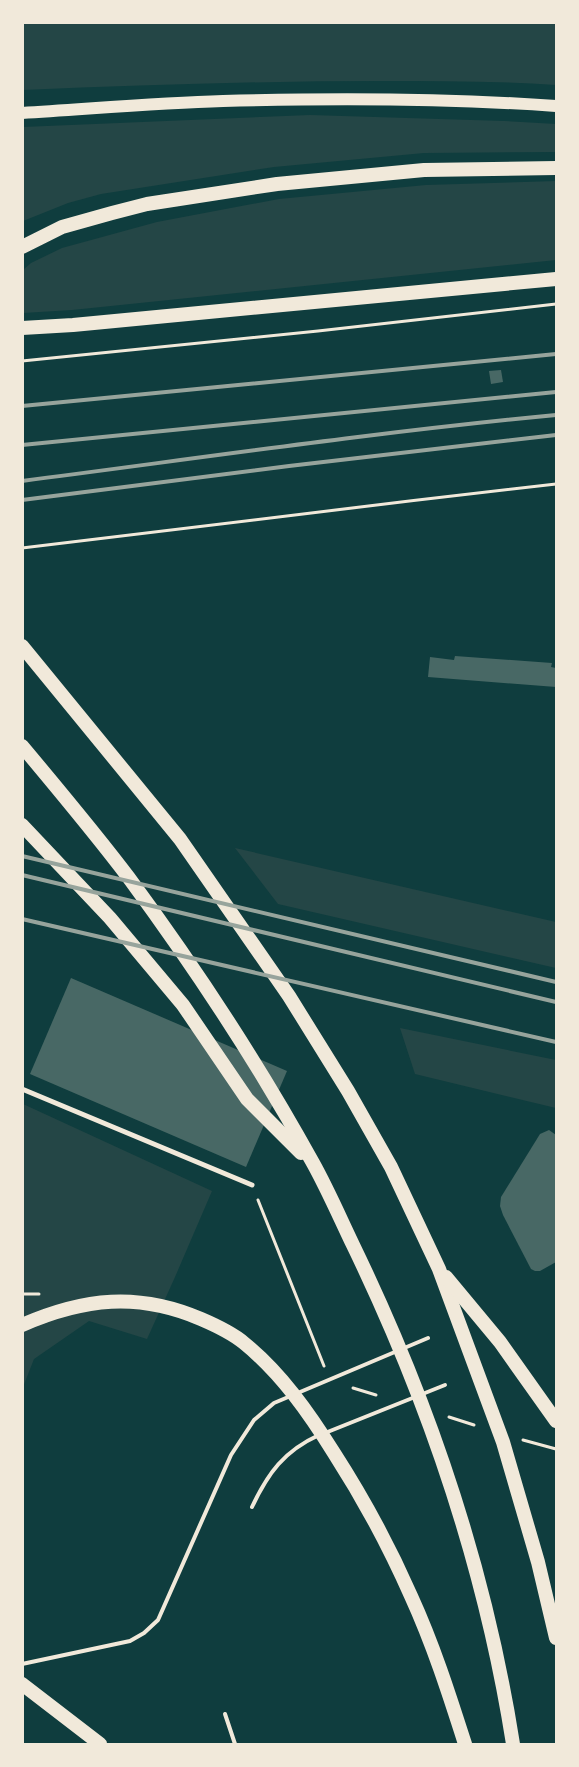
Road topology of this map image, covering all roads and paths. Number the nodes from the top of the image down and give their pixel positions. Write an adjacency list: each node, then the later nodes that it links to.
1 (556, 106): 2 (main road)
2 (22, 113)
3 (556, 168): 4 (highway)
4 (22, 247)
5 (556, 279): 7 (highway)
6 (556, 304): 8 (path)
7 (22, 328)
8 (22, 361)
9 (556, 484): 10 (path)
10 (22, 548)
11 (22, 646): 17 (highway)
12 (22, 746): 15 (highway)
13 (22, 825): 15 (highway)
14 (22, 1089): 16 (street)
15 (314, 1165): 31 (highway)
16 (252, 1185): 20 (path)
17 (439, 1269): 22 (highway); 24 (highway)
18 (22, 1325): 30 (highway)
19 (428, 1338): 20 (lane)
20 (329, 1381): 25 (lane)
21 (445, 1385): 23 (lane)
22 (556, 1421)
23 (252, 1507)
24 (556, 1638)
25 (22, 1664)
26 (22, 1684): 28 (highway)
27 (225, 1714): 29 (lane)
28 (100, 1744)
29 (234, 1744)
30 (465, 1744)
31 (513, 1744)

